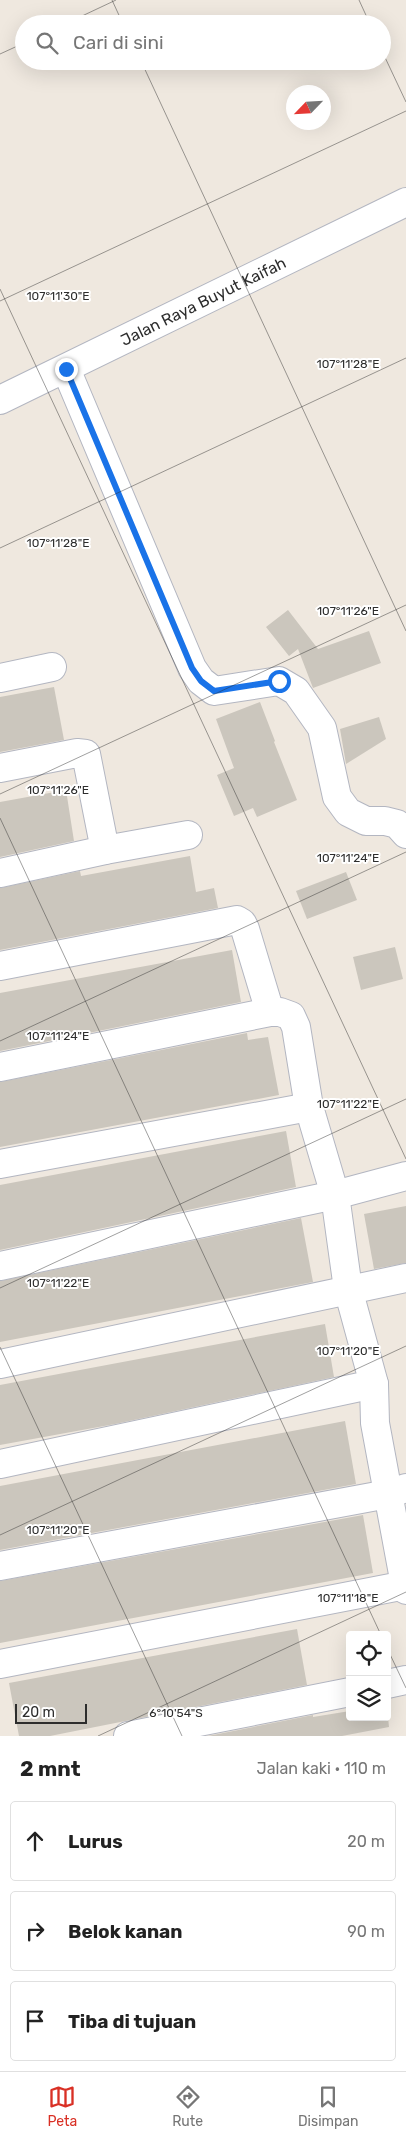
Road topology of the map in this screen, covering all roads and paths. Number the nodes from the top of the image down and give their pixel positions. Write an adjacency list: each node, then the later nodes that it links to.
1 (406, 202): 2 (street, Jalan Raya Buyut Kaifah)
2 (66, 369): 3 (street, Jalan Raya Buyut Kaifah); 7 (street)
3 (0, 400)
4 (52, 667): 5 (street)
5 (0, 678)
6 (0, 768): 9 (street)
7 (406, 834)
8 (188, 835): 9 (street)
9 (105, 850): 10 (street)
10 (0, 873)
11 (0, 966): 12 (street)
12 (270, 1012): 13 (street); 14 (street)
13 (0, 1067)
14 (309, 1107): 15 (street); 17 (street)
15 (0, 1164)
16 (406, 1176): 17 (street)
17 (335, 1195): 18 (street); 20 (street)
18 (0, 1266)
19 (406, 1278): 20 (street)
20 (348, 1290): 21 (street); 22 (street)
21 (0, 1364)
22 (374, 1384): 23 (street); 24 (street)
23 (0, 1464)
24 (397, 1491): 25 (street); 26 (street)
25 (0, 1566)
26 (406, 1587): 27 (street)
27 (0, 1664)
28 (406, 1680): 29 (street)
29 (391, 1683)
30 (346, 1693): 31 (street)
31 (128, 1736)

